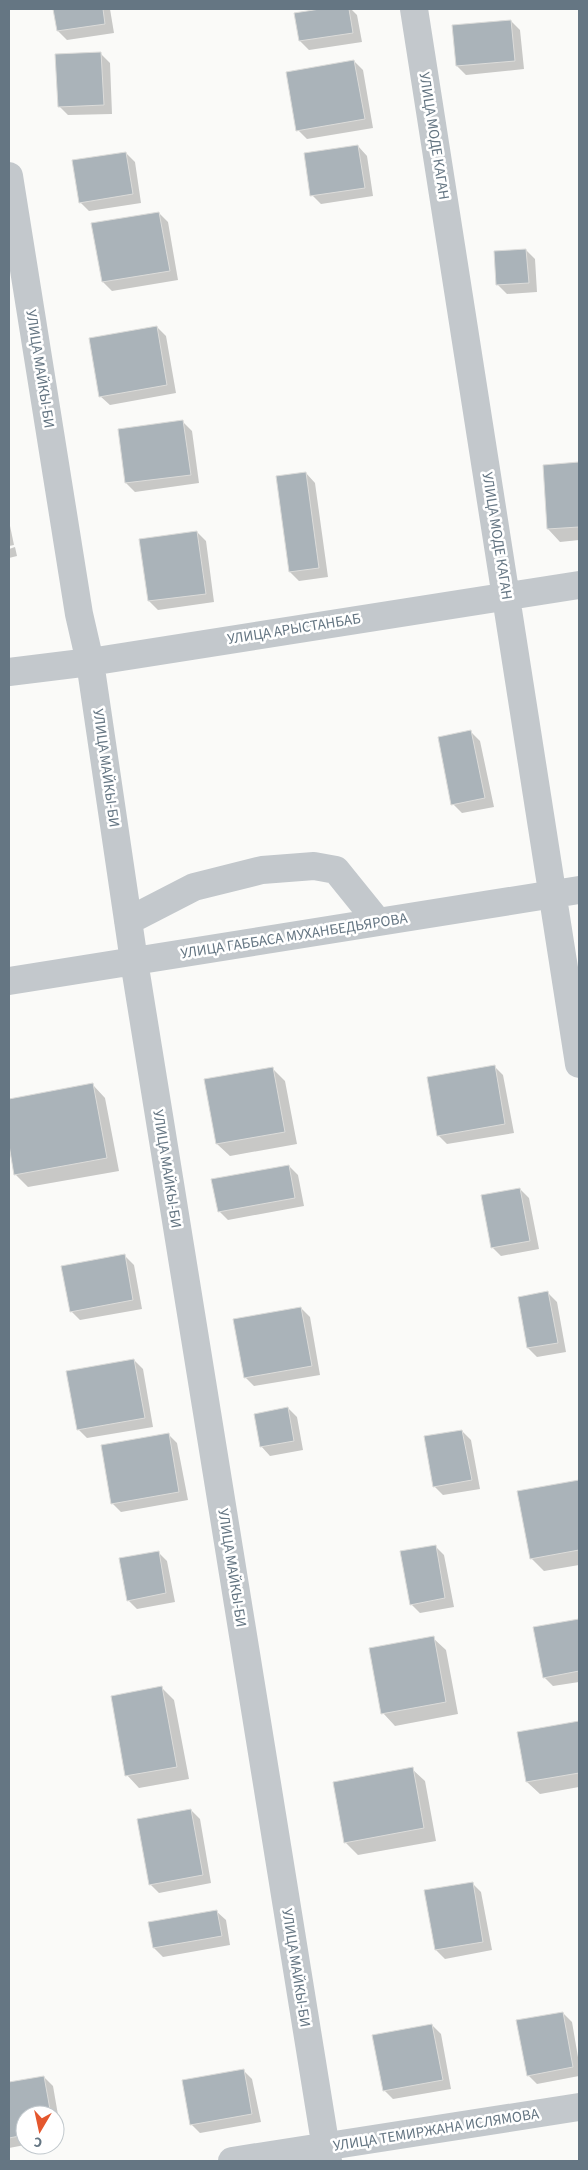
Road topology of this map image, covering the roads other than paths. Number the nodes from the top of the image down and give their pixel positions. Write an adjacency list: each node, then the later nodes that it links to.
1 (414, 9): 4 (street, УЛИЦА МОДЕ КАГАН)
2 (9, 176): 5 (street, УЛИЦА МАЙКЫ-БИ)
3 (579, 585): 4 (street, УЛИЦА АРЫСТАНБАБ)
4 (506, 595): 5 (street, УЛИЦА АРЫСТАНБАБ); 7 (street, УЛИЦА МОДЕ КАГАН)
5 (90, 662): 6 (street, УЛИЦА АРЫСТАНБАБ); 8 (street, УЛИЦА МАЙКЫ-БИ)
6 (9, 672)
7 (566, 892): 9 (street, УЛИЦА ГАББАСА МУХАНБЕДЬЯРОВА); 12 (street, УЛИЦА МОДЕ КАГАН)
8 (128, 921): 9 (street); 10 (street, УЛИЦА МАЙКЫ-БИ)
9 (378, 922): 10 (street, УЛИЦА ГАББАСА МУХАНБЕДЬЯРОВА)
10 (134, 961): 11 (street, УЛИЦА ГАББАСА МУХАНБЕДЬЯРОВА); 14 (street, УЛИЦА МАЙКЫ-БИ)
11 (9, 981)
12 (579, 1064)
13 (579, 2107): 14 (street, УЛИЦА ТЕМИРЖАНА ИСЛЯМОВА)
14 (326, 2154): 15 (street, УЛИЦА ТЕМИРЖАНА ИСЛЯМОВА)
15 (232, 2161)

